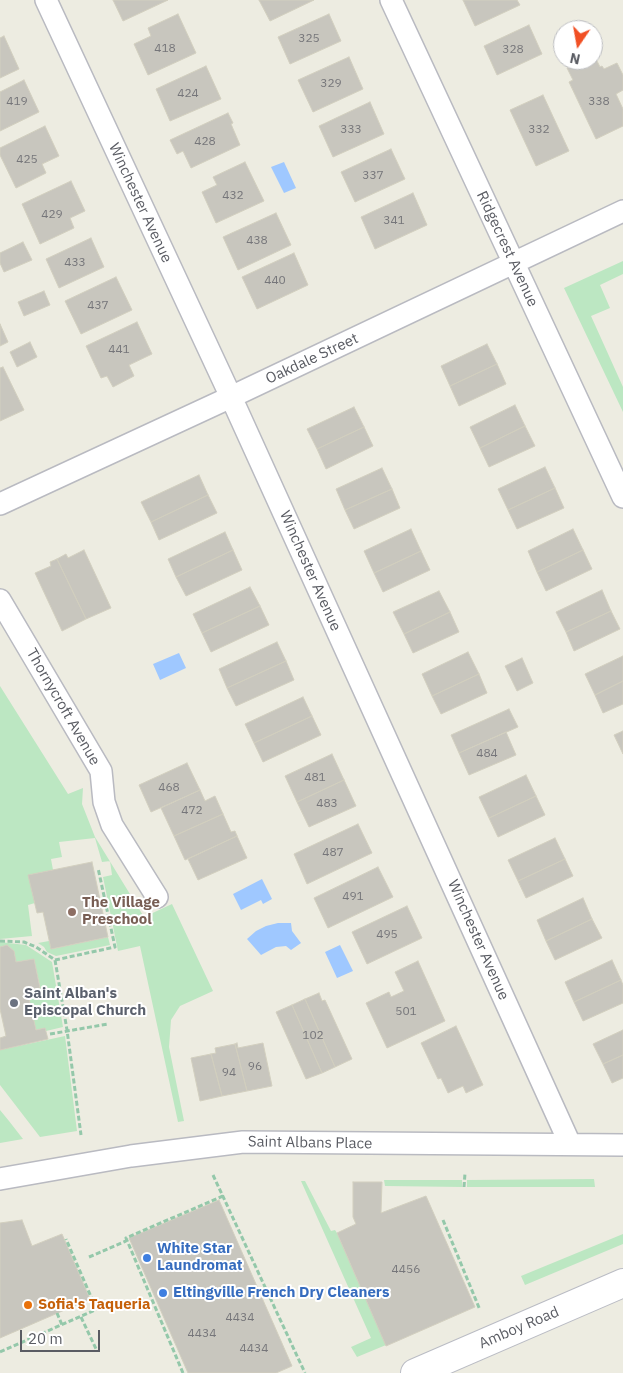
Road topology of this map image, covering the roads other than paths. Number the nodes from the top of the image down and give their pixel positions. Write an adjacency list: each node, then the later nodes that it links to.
1 (46, 0): 5 (street, Winchester Avenue)
2 (391, 0): 4 (street, Ridgecrest Avenue)
3 (623, 211): 4 (street, Oakdale Street)
4 (514, 264): 5 (street, Oakdale Street); 6 (street, Ridgecrest Avenue)
5 (231, 397): 7 (street, Oakdale Street); 10 (street, Winchester Avenue)
6 (623, 498)
7 (0, 504)
8 (0, 600): 9 (street, Thornycroft Avenue)
9 (157, 897)
10 (570, 1144): 11 (street, Saint Albans Place); 12 (street, Saint Albans Place)
11 (623, 1145)
12 (0, 1180)
13 (623, 1284): 14 (main road, Amboy Road)
14 (415, 1373)

